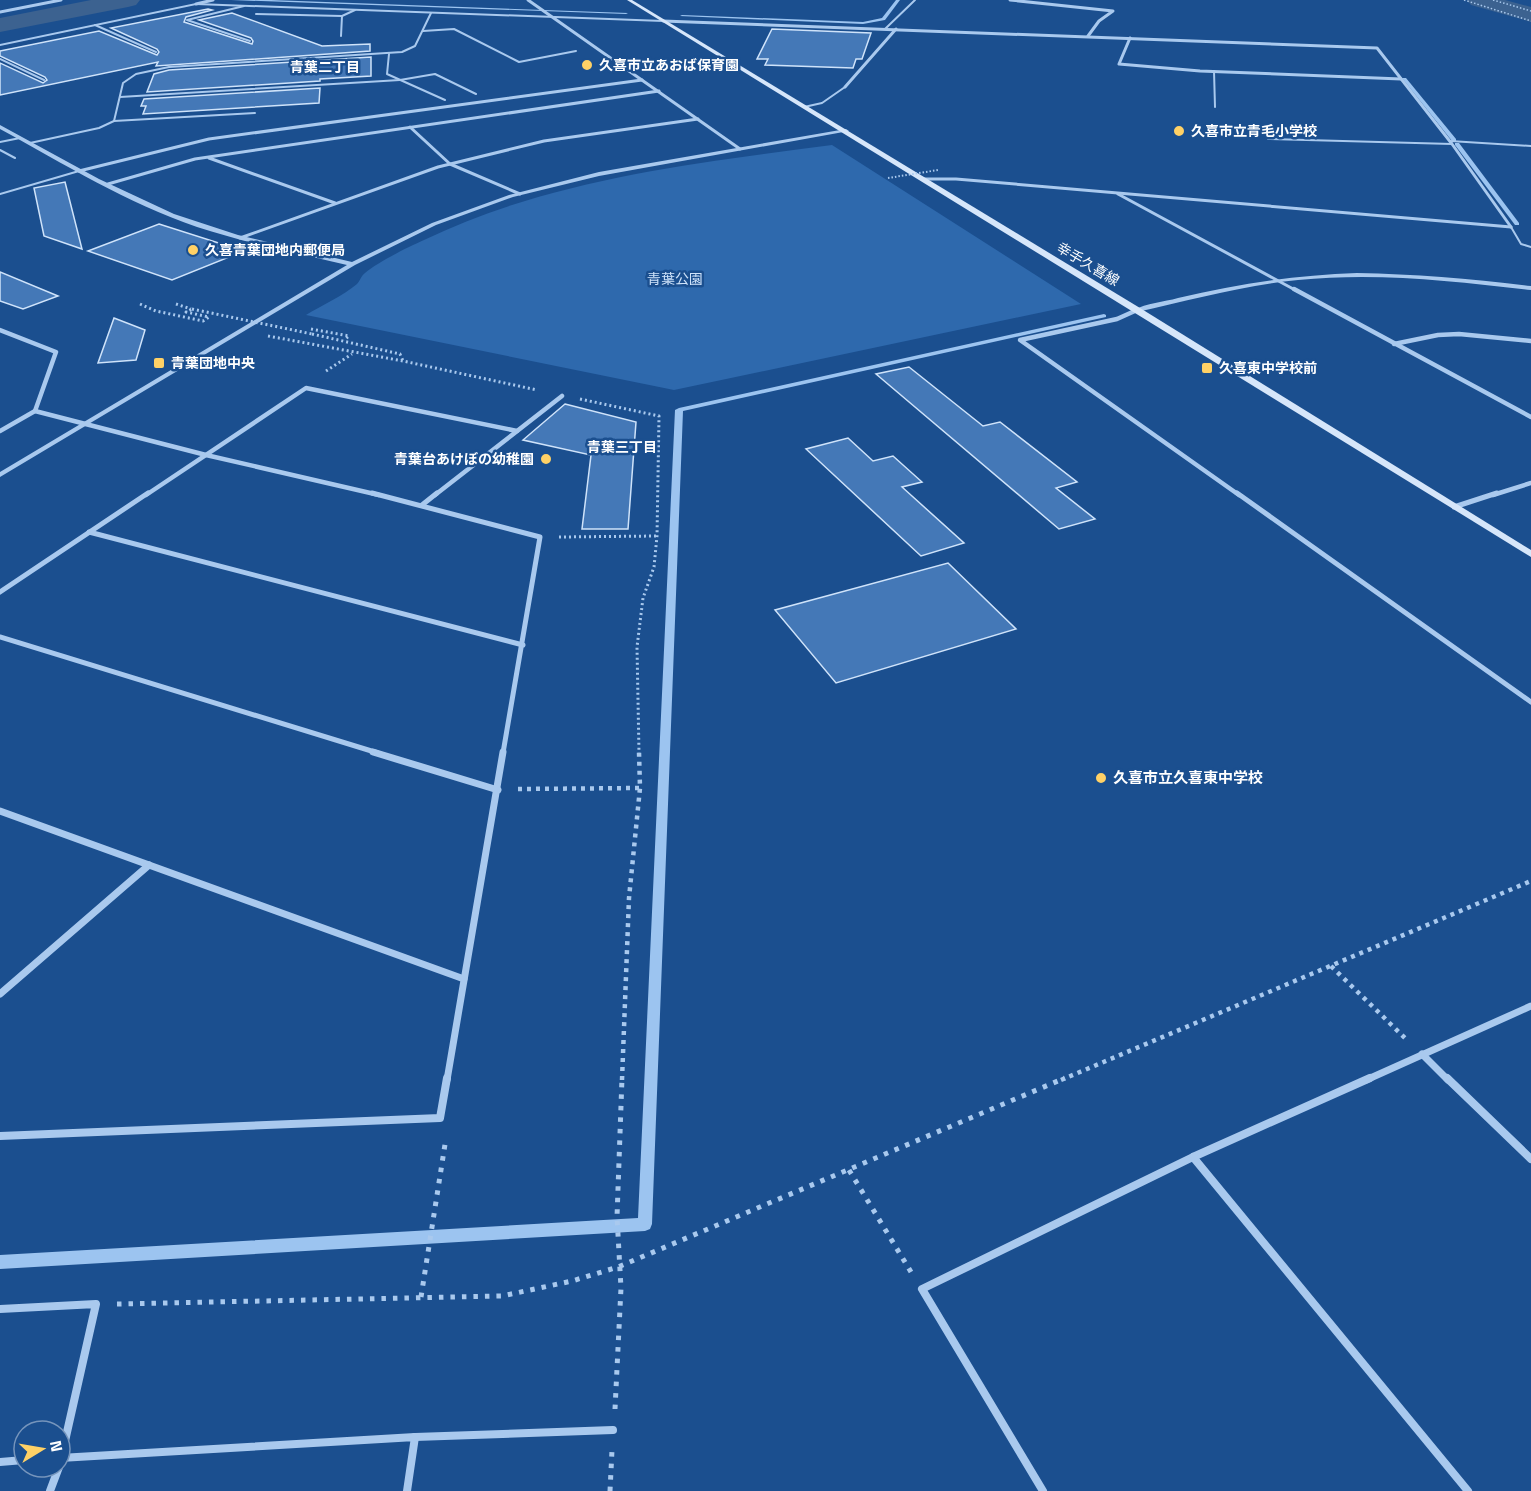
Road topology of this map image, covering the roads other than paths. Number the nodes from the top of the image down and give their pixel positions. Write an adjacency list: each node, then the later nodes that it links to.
1 (61, 0): 10 (street)
2 (213, 0): 7 (street)
3 (528, 0): 14 (street)
4 (628, 0): 15 (main road, 幸手久喜線)
5 (915, 0): 17 (lane)
6 (1010, 0): 21 (street)
7 (196, 4): 8 (street); 16 (street)
8 (244, 6): 9 (street); 23 (lane)
9 (356, 10): 11 (street); 13 (lane)
10 (0, 12)
11 (432, 13): 14 (street); 19 (lane)
12 (256, 14): 13 (lane)
13 (342, 16): 20 (lane)
14 (549, 16): 15 (street); 33 (street)
15 (663, 21): 17 (street); 39 (main road, 幸手久喜線)
16 (95, 25): 24 (street); 26 (lane)
17 (885, 28): 18 (street)
18 (896, 29): 21 (street); 34 (street)
19 (423, 31): 25 (lane); 27 (lane)
20 (341, 36)
21 (1088, 36): 22 (street)
22 (1130, 38): 29 (street); 30 (street)
23 (250, 41)
24 (0, 45)
25 (576, 51)
26 (156, 52)
27 (388, 54): 32 (lane); 37 (lane)
28 (0, 59): 31 (lane)
29 (1214, 71): 30 (street); 40 (lane)
30 (1401, 79): 50 (street)
31 (44, 80)
32 (400, 80): 36 (lane); 37 (lane); 38 (lane)
33 (642, 80): 35 (street); 58 (street)
34 (845, 87): 39 (lane)
35 (658, 91): 42 (street); 45 (street)
36 (476, 94)
37 (120, 97): 43 (lane)
38 (445, 100)
39 (804, 107): 46 (main road, 幸手久喜線)
40 (1215, 107)
41 (255, 113): 43 (lane)
42 (698, 119): 53 (street); 57 (street)
43 (114, 122): 51 (lane)
44 (0, 127): 47 (street)
45 (410, 128): 55 (street); 57 (street)
46 (846, 131): 53 (street); 59 (main road, 幸手久喜線)
47 (20, 138): 49 (lane); 51 (street)
48 (1268, 139): 50 (lane)
49 (0, 142)
50 (1451, 142): 52 (lane); 65 (street)
51 (30, 144): 58 (street)
52 (1531, 146)
53 (740, 149): 62 (street)
54 (0, 150): 56 (lane)
55 (205, 157): 60 (street); 64 (street)
56 (15, 158)
57 (450, 164): 62 (street); 64 (street)
58 (79, 171): 60 (street); 61 (lane)
59 (923, 179): 63 (street); 71 (main road, 幸手久喜線)
60 (108, 184): 66 (street)
61 (0, 194)
62 (520, 194): 68 (street)
63 (1118, 194): 65 (street); 69 (street)
64 (336, 203): 66 (street)
65 (1511, 226): 67 (lane)
66 (240, 238): 68 (street)
67 (1531, 247)
68 (353, 264): 78 (street)
69 (1277, 280): 70 (street); 71 (street); 74 (street)
70 (1531, 288)
71 (1137, 310): 85 (main road, 幸手久喜線); 91 (street)
72 (0, 330): 76 (street)
73 (1531, 341): 74 (street)
74 (1394, 344): 77 (street)
75 (562, 396): 80 (street)
76 (35, 411): 78 (street); 79 (street)
77 (1531, 417)
78 (86, 424): 81 (street); 82 (street)
79 (0, 431)
80 (517, 431): 81 (street); 84 (street)
81 (206, 455): 84 (street); 86 (street)
82 (0, 475)
83 (1531, 483): 85 (street)
84 (422, 505): 90 (street)
85 (1454, 507): 87 (main road, 幸手久喜線)
86 (88, 532): 88 (street); 90 (street)
87 (1531, 554)
88 (0, 592)
89 (0, 638): 92 (street)
90 (523, 645): 92 (street)
91 (1531, 702)
92 (498, 790): 95 (street)
93 (0, 811): 94 (street)
94 (149, 865): 95 (street); 96 (street)
95 (464, 979): 99 (street)
96 (0, 994)
97 (1531, 1006): 98 (street)
98 (1422, 1054): 100 (street); 101 (street)
99 (0, 1136)
100 (1193, 1157): 108 (street); 109 (street)
101 (1531, 1159)
102 (0, 1310): 103 (street)
103 (70, 1419)
104 (614, 1430): 105 (street)
105 (415, 1437): 106 (street); 107 (street)
106 (72, 1460)
107 (407, 1491)
108 (1043, 1491)
109 (1468, 1491)

